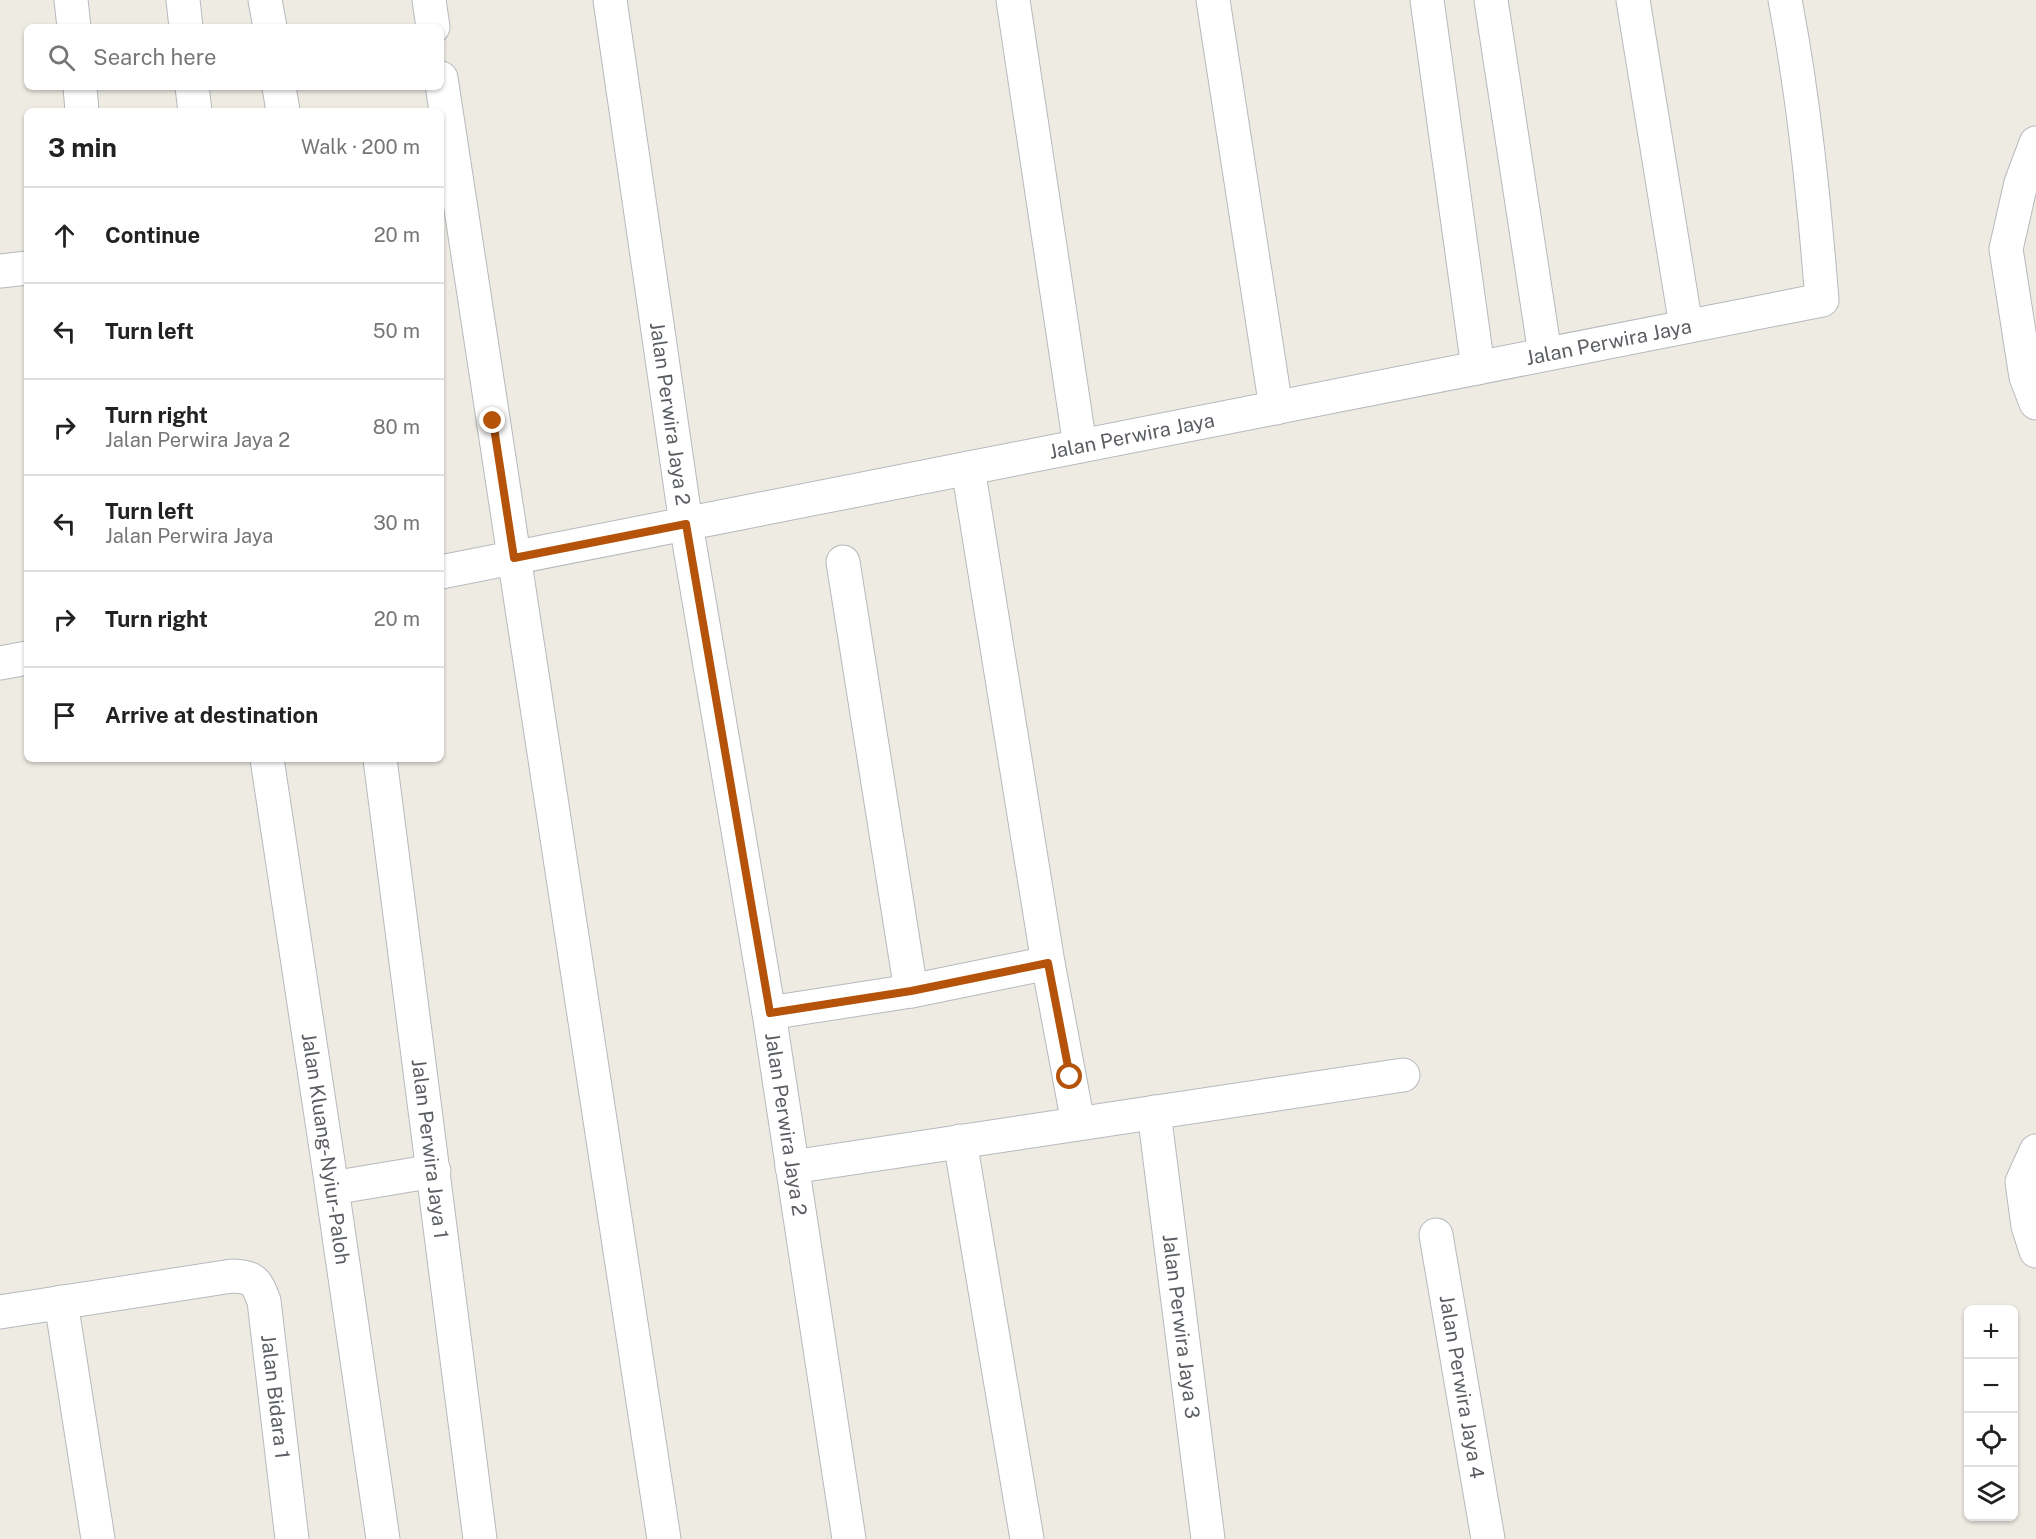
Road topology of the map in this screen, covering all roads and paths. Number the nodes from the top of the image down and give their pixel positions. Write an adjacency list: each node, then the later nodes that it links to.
1 (71, 0): 12 (street)
2 (183, 0): 13 (street)
3 (265, 0): 14 (street)
4 (429, 0): 15 (street)
5 (610, 0): 33 (street, Jalan Perwira Jaya 2)
6 (1013, 0): 31 (street)
7 (1213, 0): 30 (street)
8 (1427, 0): 28 (street)
9 (1491, 0): 27 (street)
10 (1633, 0): 26 (street)
11 (1785, 0): 26 (street, Jalan Perwira Jaya)
12 (74, 24)
13 (186, 24)
14 (269, 24)
15 (433, 24)
16 (80, 90): 20 (street)
17 (192, 90): 21 (street)
18 (280, 90): 22 (street)
19 (443, 90): 34 (street)
20 (82, 108)
21 (195, 108)
22 (282, 108)
23 (2036, 143): 29 (street)
24 (24, 268): 25 (street)
25 (0, 271)
26 (1686, 326): 27 (street, Jalan Perwira Jaya)
27 (1545, 354): 28 (street, Jalan Perwira Jaya)
28 (1478, 368): 30 (street, Jalan Perwira Jaya)
29 (2036, 403)
30 (1276, 408): 31 (street, Jalan Perwira Jaya)
31 (1080, 446): 32 (street, Jalan Perwira Jaya)
32 (968, 468): 33 (street, Jalan Perwira Jaya); 41 (street)
33 (686, 524): 34 (street, Jalan Perwira Jaya); 43 (street, Jalan Perwira Jaya 2)
34 (514, 558): 36 (street, Jalan Perwira Jaya); 60 (street)
35 (843, 562): 42 (street)
36 (444, 571)
37 (24, 659): 38 (street)
38 (0, 663)
39 (267, 762): 51 (street, Jalan Kluang-Nyiur-Paloh)
40 (380, 762): 50 (street, Jalan Perwira Jaya 1)
41 (1048, 963): 42 (street); 46 (street)
42 (911, 991): 43 (street)
43 (770, 1013): 49 (street, Jalan Perwira Jaya 2)
44 (1403, 1075): 45 (street)
45 (1154, 1112): 46 (street); 63 (street, Jalan Perwira Jaya 3)
46 (1078, 1123): 47 (street)
47 (960, 1141): 49 (street); 62 (street)
48 (2036, 1151): 53 (street)
49 (792, 1167): 61 (street, Jalan Perwira Jaya 2)
50 (434, 1171): 51 (street); 59 (street, Jalan Perwira Jaya 1)
51 (332, 1188): 58 (street, Jalan Kluang-Nyiur-Paloh)
52 (1436, 1235): 64 (street, Jalan Perwira Jaya 4)
53 (2036, 1251)
54 (61, 1302): 55 (street); 56 (street); 57 (street, Jalan Bidara 1)
55 (0, 1312)
56 (98, 1539)
57 (291, 1539)
58 (383, 1539)
59 (480, 1539)
60 (664, 1539)
61 (849, 1539)
62 (1027, 1539)
63 (1208, 1539)
64 (1488, 1539)

